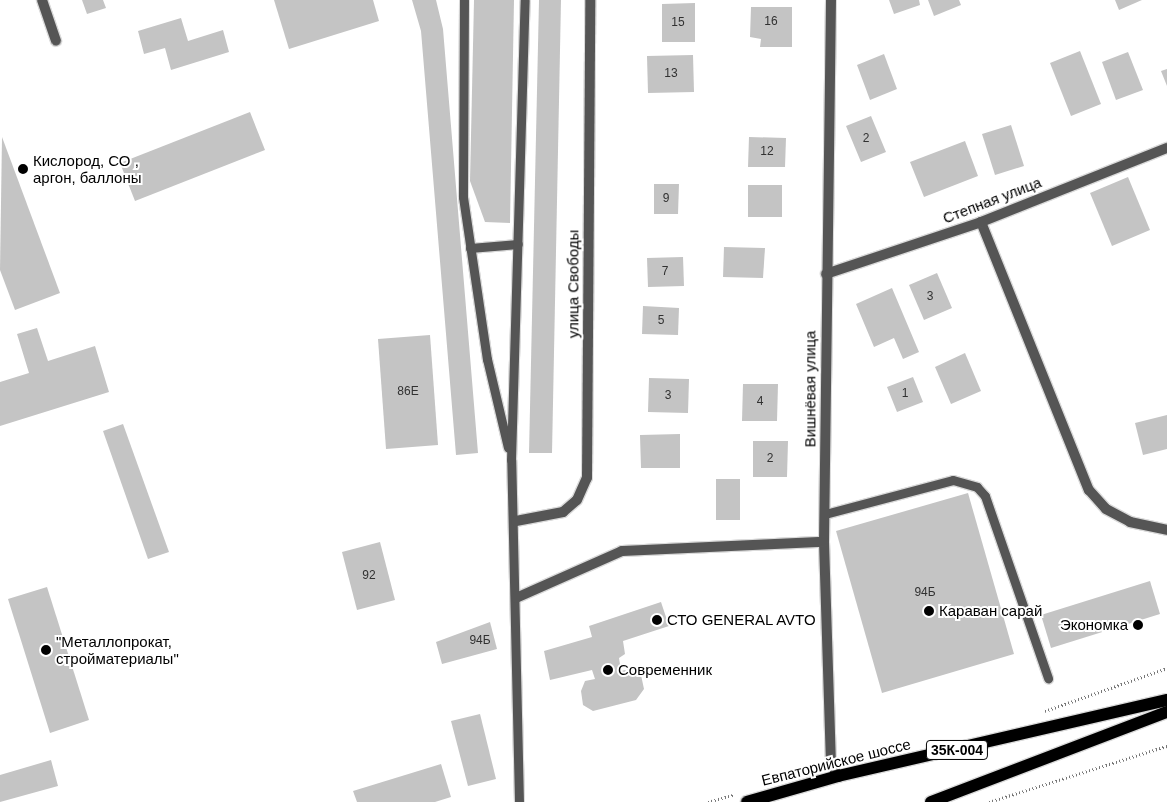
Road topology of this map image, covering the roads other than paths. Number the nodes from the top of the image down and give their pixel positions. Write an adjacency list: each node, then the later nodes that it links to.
1 (42, 0): 6 (street)
2 (464, 0): 10 (lane)
3 (525, 0): 9 (lane)
4 (590, 0): 14 (street, улица Свободы)
5 (831, 0): 11 (street, Вишнёвая улица)
6 (56, 41)
7 (1167, 148): 8 (street, Степная улица)
8 (982, 222): 11 (street, Степная улица); 15 (street)
9 (518, 244): 10 (lane); 12 (lane)
10 (470, 248): 12 (lane)
11 (826, 274): 13 (street, Вишнёвая улица)
12 (511, 460): 14 (lane)
13 (825, 514): 16 (street, Вишнёвая улица); 18 (lane)
14 (516, 521): 17 (lane)
15 (1167, 530)
16 (824, 542): 17 (street); 21 (street, Вишнёвая улица)
17 (516, 598): 22 (lane)
18 (1048, 678)
19 (1167, 700): 21 (main road, Евпаторийское шоссе / 35К-004)
20 (1167, 712): 24 (main road, 35К-004)
21 (838, 776): 23 (main road, Евпаторийское шоссе / 35К-004)
22 (519, 802)
23 (747, 802)
24 (931, 802)

